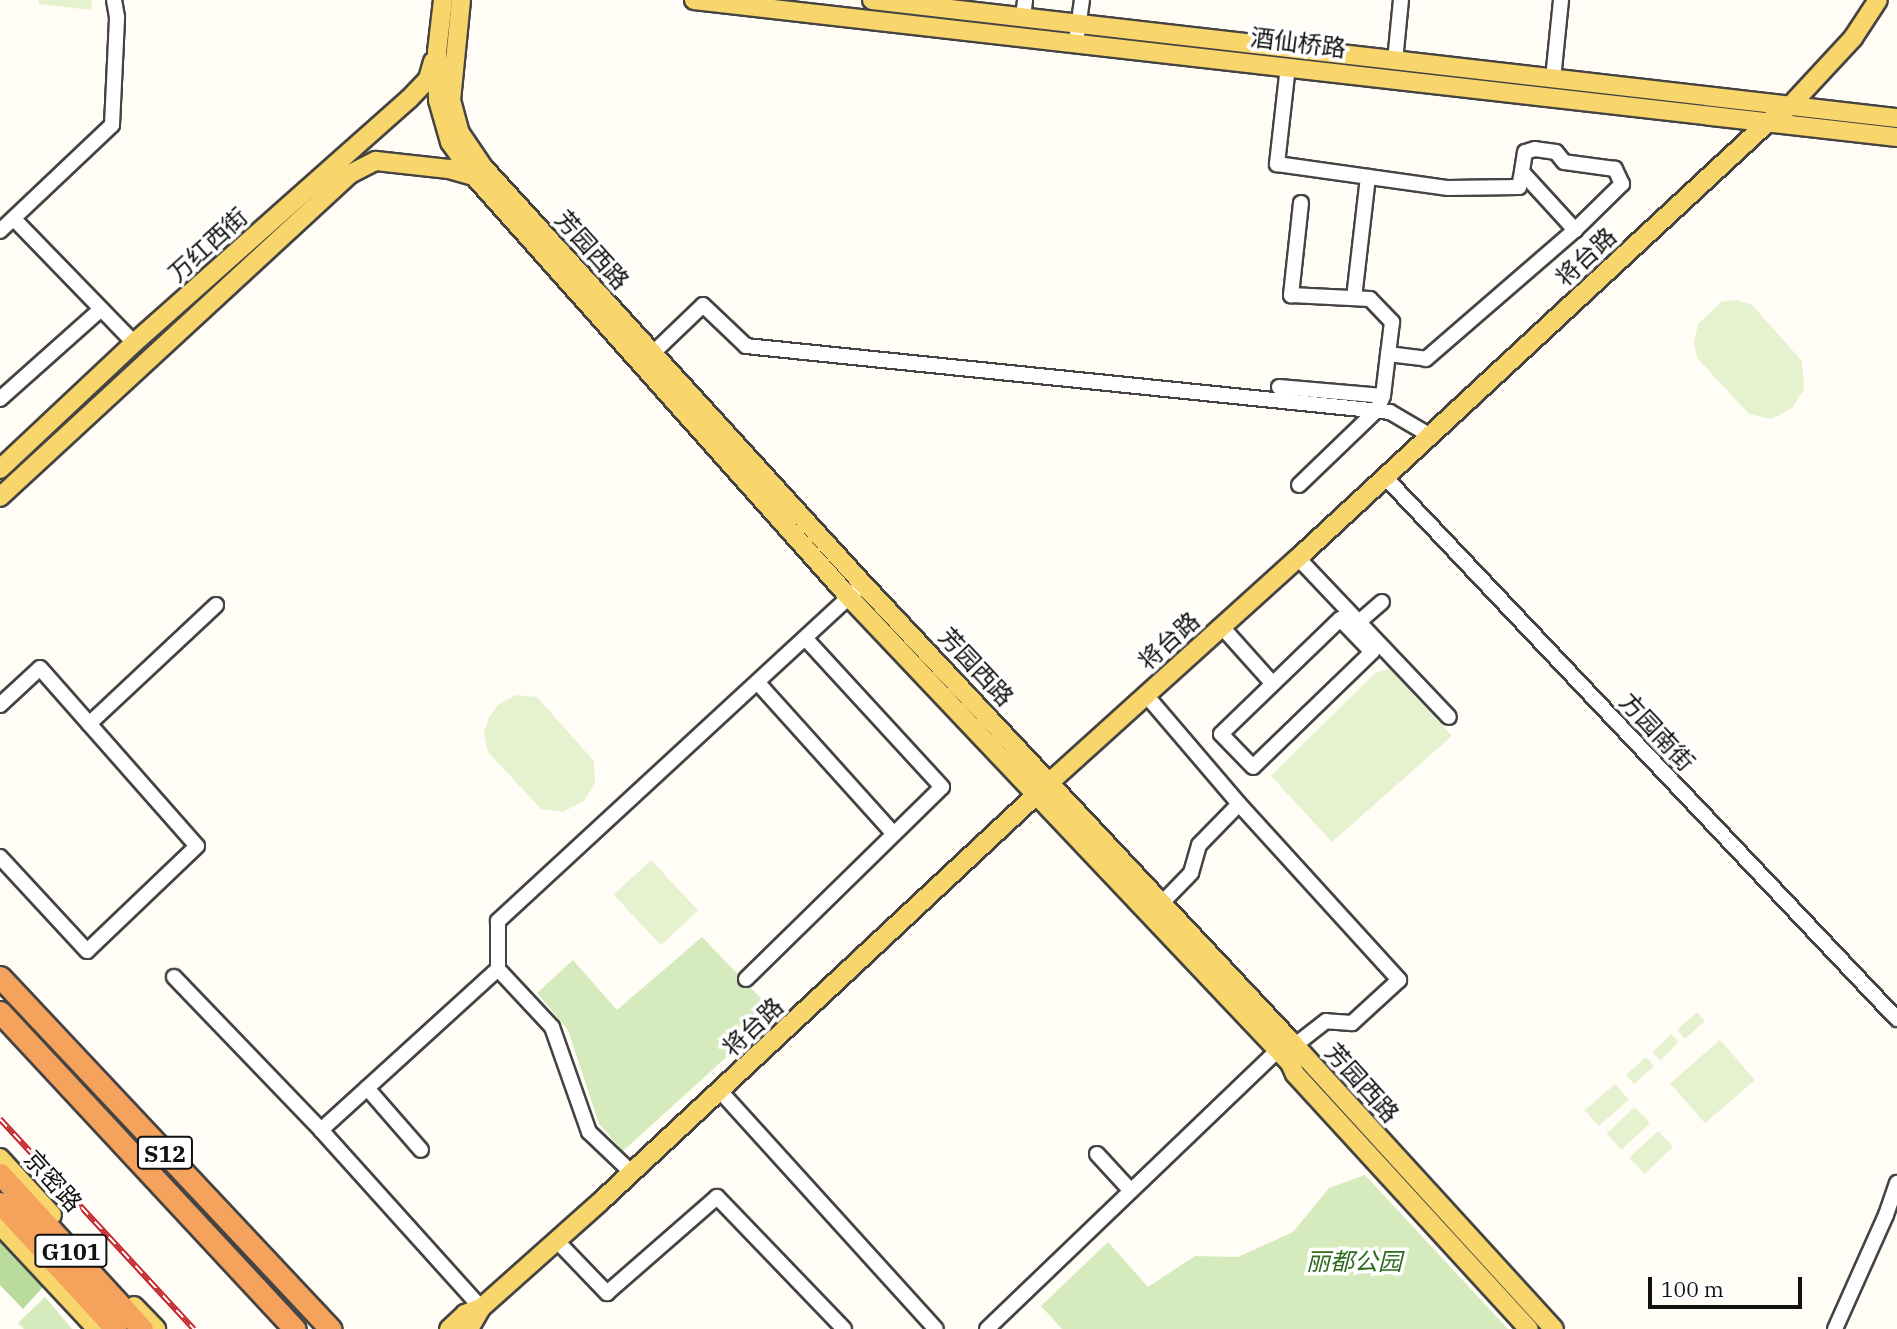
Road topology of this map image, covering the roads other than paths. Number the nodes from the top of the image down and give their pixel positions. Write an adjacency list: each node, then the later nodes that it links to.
1 (114, 0): 25 (street)
2 (443, 0): 13 (main road, 芳园西路)
3 (461, 0): 31 (main road, 芳园西路)
4 (694, 0): 12 (main road, 酒仙桥路)
5 (872, 0): 10 (main road, 酒仙桥路)
6 (1082, 0): 11 (street)
7 (1401, 0): 14 (street)
8 (1561, 0): 16 (street)
9 (1878, 0): 17 (main road, 将台路)
10 (1024, 8): 11 (main road, 酒仙桥路)
11 (1079, 22): 12 (street); 14 (main road, 酒仙桥路)
12 (1076, 42): 15 (main road, 酒仙桥路)
13 (437, 52): 22 (main road, 芳园西路); 30 (main road, 万红西街)
14 (1395, 61): 16 (main road, 酒仙桥路)
15 (1288, 66): 19 (main road, 酒仙桥路); 23 (street)
16 (1553, 79): 17 (main road, 酒仙桥路)
17 (1790, 106): 18 (main road, 酒仙桥路); 19 (main road, 将台路)
18 (1897, 118)
19 (1768, 122): 20 (main road, 酒仙桥路); 37 (main road, 将台路)
20 (1897, 137)
21 (1522, 172): 23 (street); 26 (street); 26 (street)
22 (474, 176): 41 (main road, 万红西街); 44 (main road, 芳园西路)
23 (1368, 177): 28 (street)
24 (1301, 203): 28 (street)
25 (14, 219): 27 (street); 29 (street)
26 (1575, 230): 32 (street)
27 (0, 231)
28 (1353, 299): 32 (street)
29 (101, 309): 30 (street); 35 (street)
30 (134, 343): 38 (main road, 万红西街)
31 (653, 353): 36 (street); 43 (main road, 芳园西路)
32 (1388, 354): 34 (street)
33 (1279, 387): 34 (street)
34 (1383, 396): 36 (street)
35 (0, 399)
36 (1377, 410): 37 (street); 40 (street)
37 (1429, 435): 39 (main road, 将台路)
38 (0, 469)
39 (1384, 476): 42 (main road, 将台路); 66 (street, 方园南街)
40 (1299, 485)
41 (0, 498)
42 (1298, 558): 47 (street); 48 (main road, 将台路)
43 (863, 584): 44 (street); 56 (main road, 芳园西路)
44 (849, 597): 49 (street); 56 (main road, 芳园西路)
45 (1381, 602): 47 (street)
46 (216, 605): 55 (street)
47 (1360, 621): 54 (street)
48 (1222, 627): 51 (street); 52 (main road, 将台路)
49 (806, 639): 50 (street); 58 (street)
50 (758, 683): 58 (street); 61 (street)
51 (1273, 684): 51 (street)
52 (1146, 695): 56 (main road, 将台路); 57 (street)
53 (0, 705): 55 (street)
54 (1449, 717)
55 (89, 724): 59 (street)
56 (1043, 788): 60 (main road, 芳园西路); 67 (main road, 芳园西路); 69 (main road, 将台路)
57 (1239, 804): 60 (street); 67 (street)
58 (894, 834): 64 (street)
59 (0, 857)
60 (1162, 903): 67 (main road, 芳园西路)
61 (498, 969): 68 (street); 74 (street)
62 (0, 977): 87 (highway, S12)
63 (174, 977): 70 (street)
64 (746, 979)
65 (0, 1013): 86 (highway, S12)
66 (1897, 1019)
67 (1287, 1045): 77 (street); 93 (main road, 芳园西路); 94 (main road, 芳园西路)
68 (367, 1088): 70 (street); 71 (street)
69 (720, 1091): 74 (main road, 将台路); 91 (street)
70 (321, 1130): 81 (street)
71 (421, 1150)
72 (1097, 1154): 77 (street)
73 (0, 1158): 85 (main road, 京密路 / G101)
74 (631, 1172): 80 (main road, 将台路)
75 (0, 1174): 84 (highway, G101)
76 (1897, 1183): 95 (street)
77 (1131, 1191): 92 (street)
78 (0, 1203): 83 (highway, G101)
79 (0, 1225): 82 (main road, G101)
80 (556, 1240): 81 (main road, 将台路); 90 (street)
81 (481, 1308): 88 (main road, 将台路); 89 (main road, 将台路)
82 (97, 1329)
83 (116, 1329)
84 (142, 1329)
85 (156, 1329)
86 (295, 1329)
87 (331, 1329)
88 (449, 1329)
89 (469, 1329)
90 (844, 1329)
91 (936, 1329)
92 (987, 1329)
93 (1529, 1329)
94 (1554, 1329)
95 (1835, 1329)

